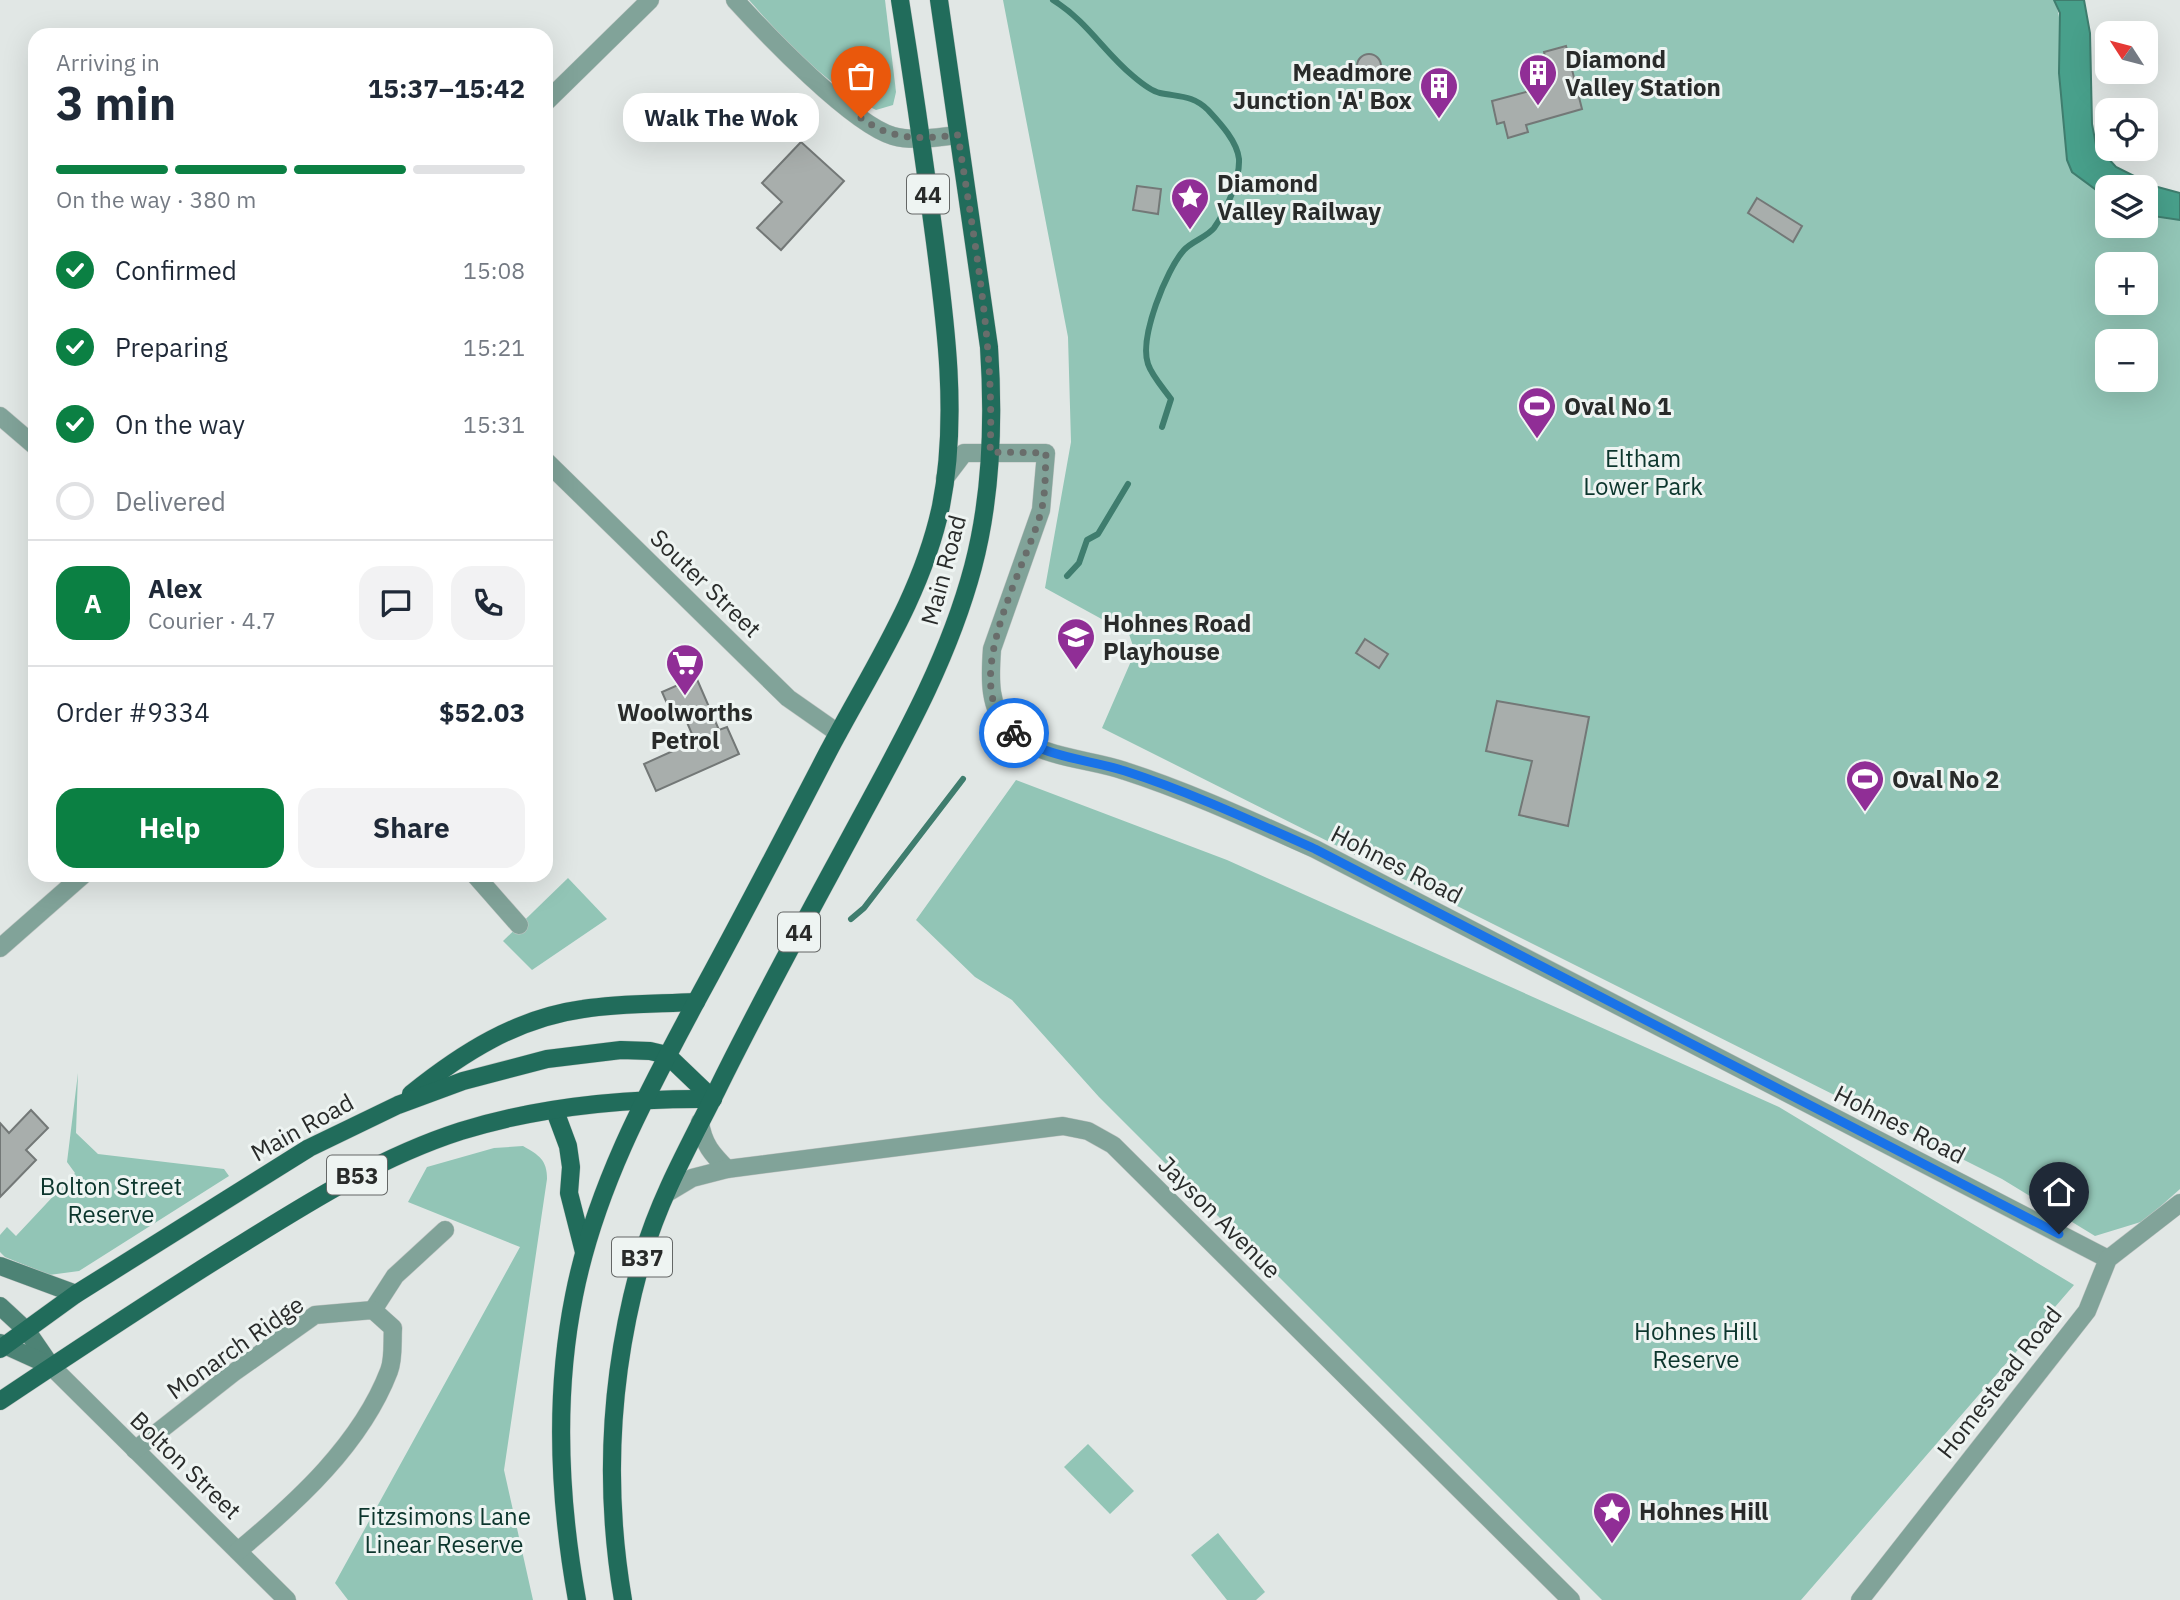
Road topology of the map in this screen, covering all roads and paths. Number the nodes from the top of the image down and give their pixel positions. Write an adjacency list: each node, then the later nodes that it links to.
1 (650, 0): 5 (street)
2 (735, 0): 7 (street)
3 (900, 0): 7 (main road, Main Road / 44)
4 (939, 0): 6 (main road, Main Road / 44)
5 (553, 95)
6 (958, 135): 7 (street); 10 (main road, Main Road / 44)
7 (921, 139): 12 (main road, Main Road / 44)
8 (0, 416): 9 (street)
9 (28, 440)
10 (990, 452): 12 (street, Hohnes Road); 21 (main road, Main Road / 44); 30 (street, Hohnes Road)
11 (553, 468): 13 (street, Souter Street)
12 (945, 478): 13 (main road, Main Road / 44)
13 (838, 733): 18 (main road, Main Road / 44)
14 (75, 882): 17 (street)
15 (481, 882): 16 (street)
16 (519, 925)
17 (0, 948)
18 (696, 1002): 19 (main road, Main Road / 44); 22 (main road)
19 (667, 1055): 20 (main road, Main Road / 44); 21 (main road); 22 (main road, Main Road / B53)
20 (645, 1098): 21 (main road, B53); 23 (main road, B53); 29 (main road, B37)
21 (713, 1099): 24 (main road, B37)
22 (398, 1105): 32 (main road, Main Road / B53)
23 (555, 1111): 29 (main road); 37 (main road, B53)
24 (700, 1122): 25 (street); 26 (main road, B37)
25 (727, 1169): 26 (street, Jayson Avenue); 44 (street, Jayson Avenue)
26 (667, 1193): 43 (main road, B37)
27 (2180, 1203): 30 (street)
28 (445, 1230): 34 (street)
29 (584, 1252): 42 (main road, B37)
30 (2108, 1259): 45 (street, Homestead Road)
31 (0, 1266): 32 (main road)
32 (76, 1294): 35 (main road, Main Road / B53)
33 (0, 1306): 35 (main road, Bolton Street)
34 (373, 1310): 39 (street, Monarch Ridge); 40 (street)
35 (27, 1331): 36 (main road, Main Road); 37 (main road, Bolton Street)
36 (1, 1346): 37 (main road, Bolton Street)
37 (51, 1366): 38 (main road); 39 (street, Bolton Street)
38 (0, 1401)
39 (135, 1450): 40 (street, Bolton Street)
40 (238, 1551): 41 (street, Bolton Street)
41 (287, 1600)
42 (577, 1600)
43 (624, 1600)
44 (1571, 1600)
45 (1860, 1600)

